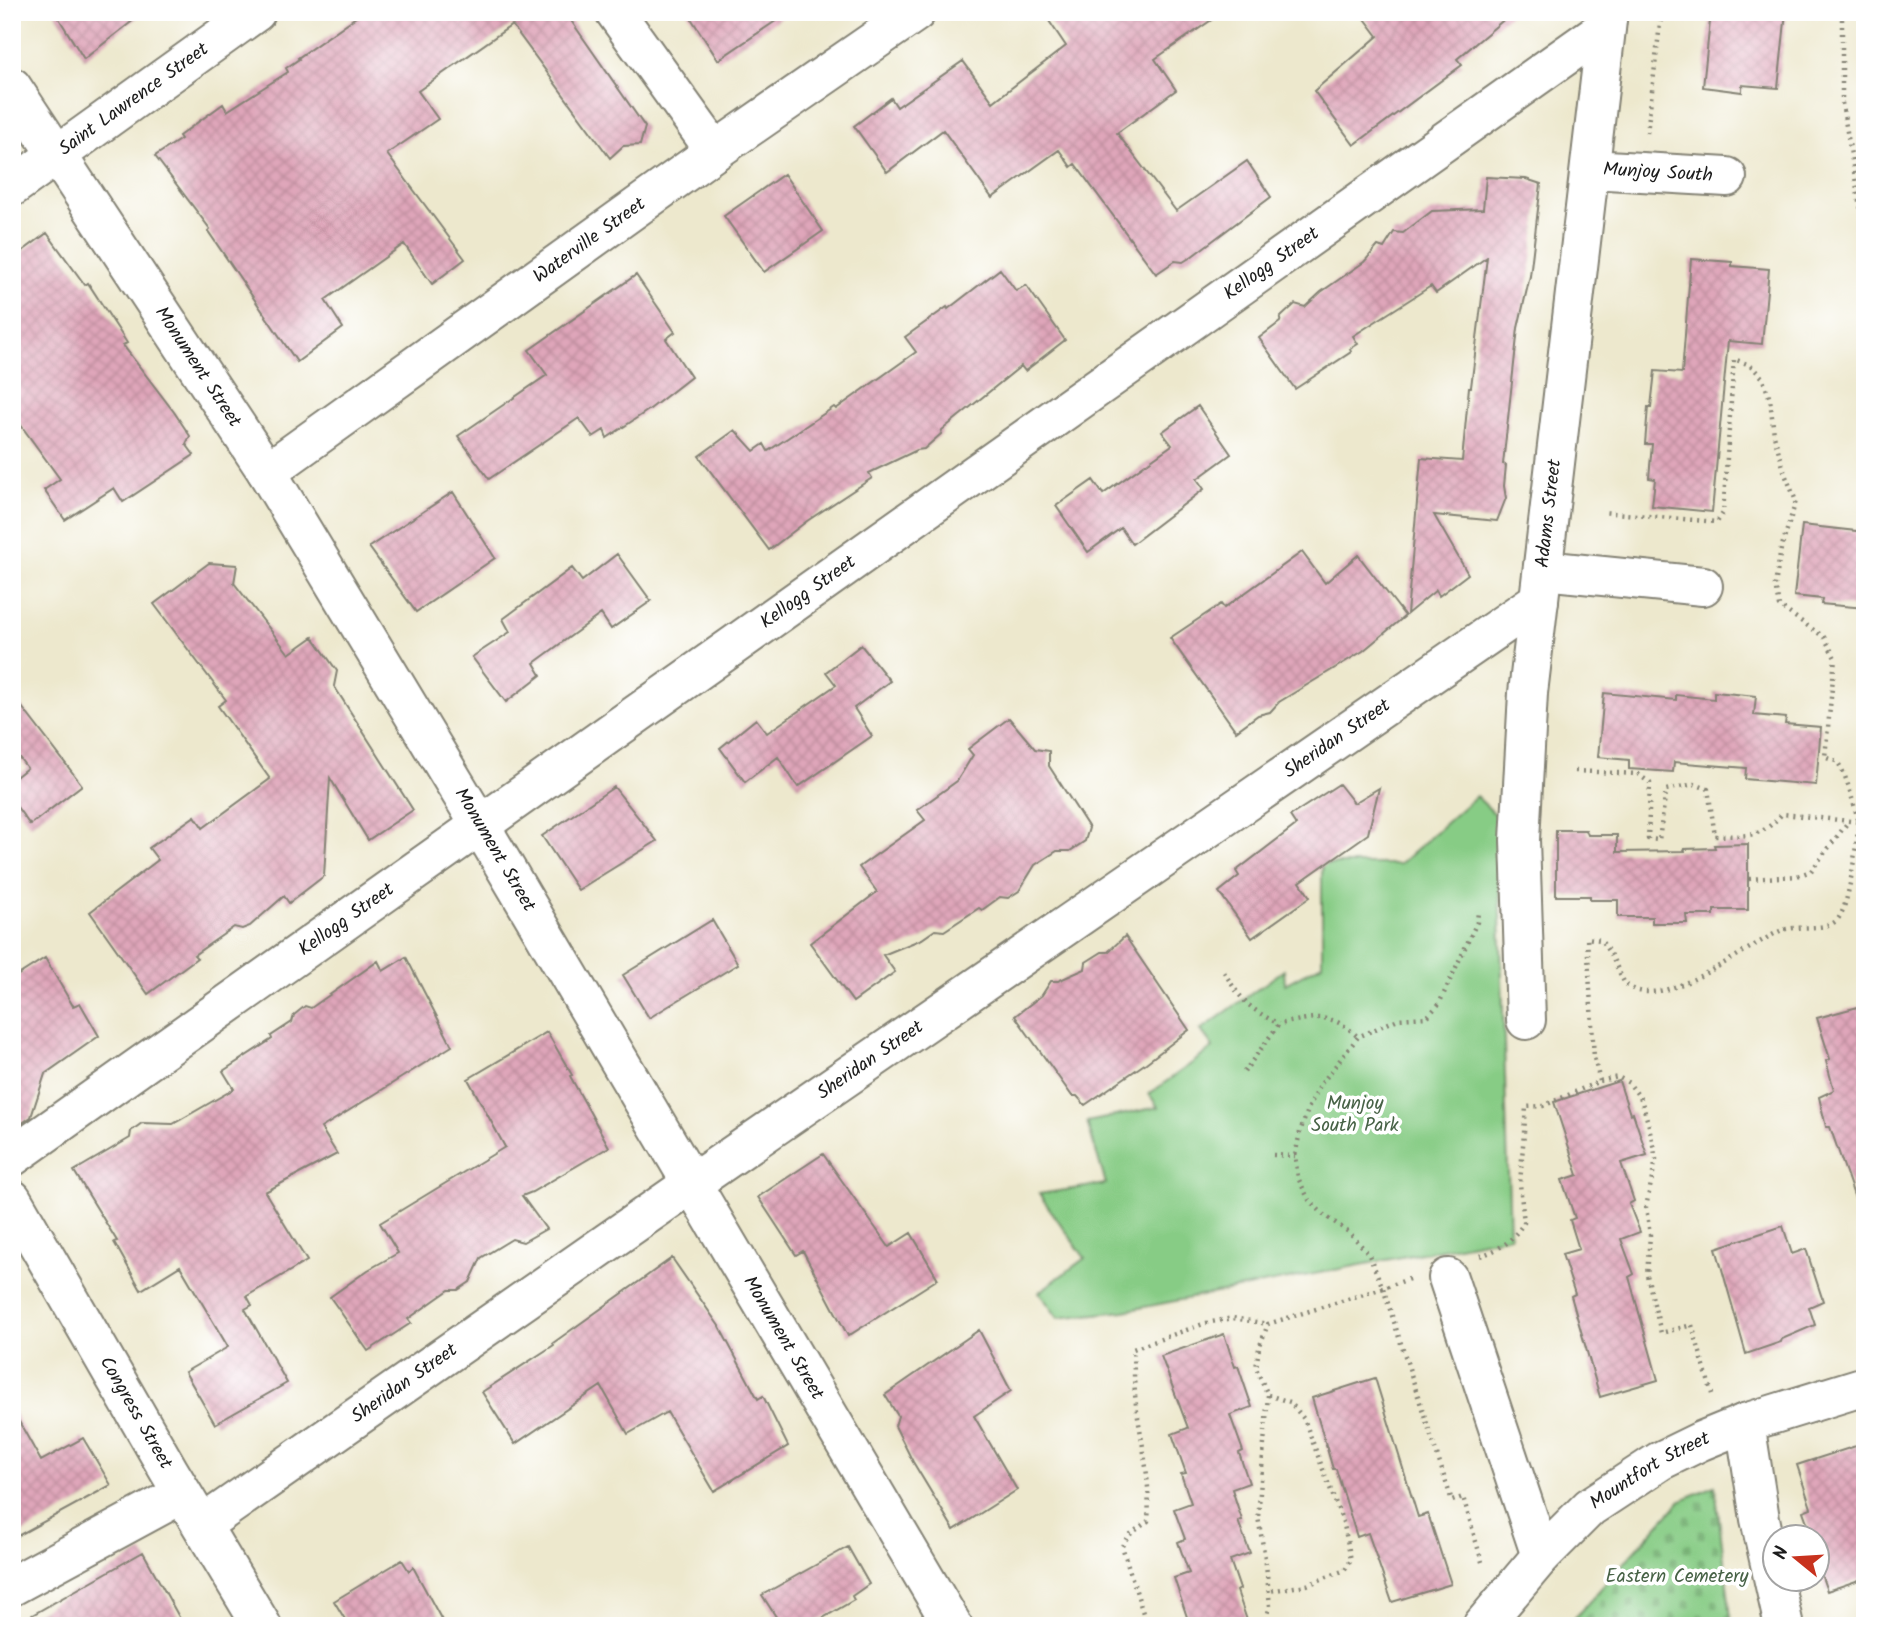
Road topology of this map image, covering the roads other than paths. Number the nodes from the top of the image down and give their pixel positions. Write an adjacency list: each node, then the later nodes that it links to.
1 (256, 12): 7 (street, Saint Lawrence Street)
2 (615, 12): 6 (street)
3 (916, 12): 6 (street, Waterville Street)
4 (1607, 20): 8 (street, Adams Street); 14 (street, Kellogg Street)
5 (12, 87): 7 (street, Monument Street)
6 (715, 151): 11 (street, Waterville Street)
7 (57, 154): 10 (street, Saint Lawrence Street); 11 (street, Monument Street)
8 (1590, 169): 9 (street, Munjoy South); 12 (street, Adams Street)
9 (1727, 177)
10 (12, 187)
11 (267, 472): 14 (street, Monument Street)
12 (1541, 585): 13 (street); 15 (street, Adams Street); 17 (street, Sheridan Street)
13 (1703, 586)
14 (480, 825): 16 (street, Kellogg Street); 17 (street, Monument Street)
15 (1526, 1020)
16 (12, 1157)
17 (691, 1184): 23 (street, Sheridan Street); 27 (street, Monument Street)
18 (12, 1199): 22 (street, Congress Street)
19 (1448, 1270): 24 (street)
20 (1865, 1386): 21 (street, Mountfort Street)
21 (1745, 1423): 24 (street, Mountfort Street); 29 (street)
22 (182, 1494): 23 (street, Congress Street); 25 (street)
23 (202, 1525): 26 (street, Congress Street)
24 (1541, 1556): 28 (street, Mountfort Street)
25 (12, 1586)
26 (262, 1626)
27 (953, 1626)
28 (1482, 1626)
29 (1784, 1626)

